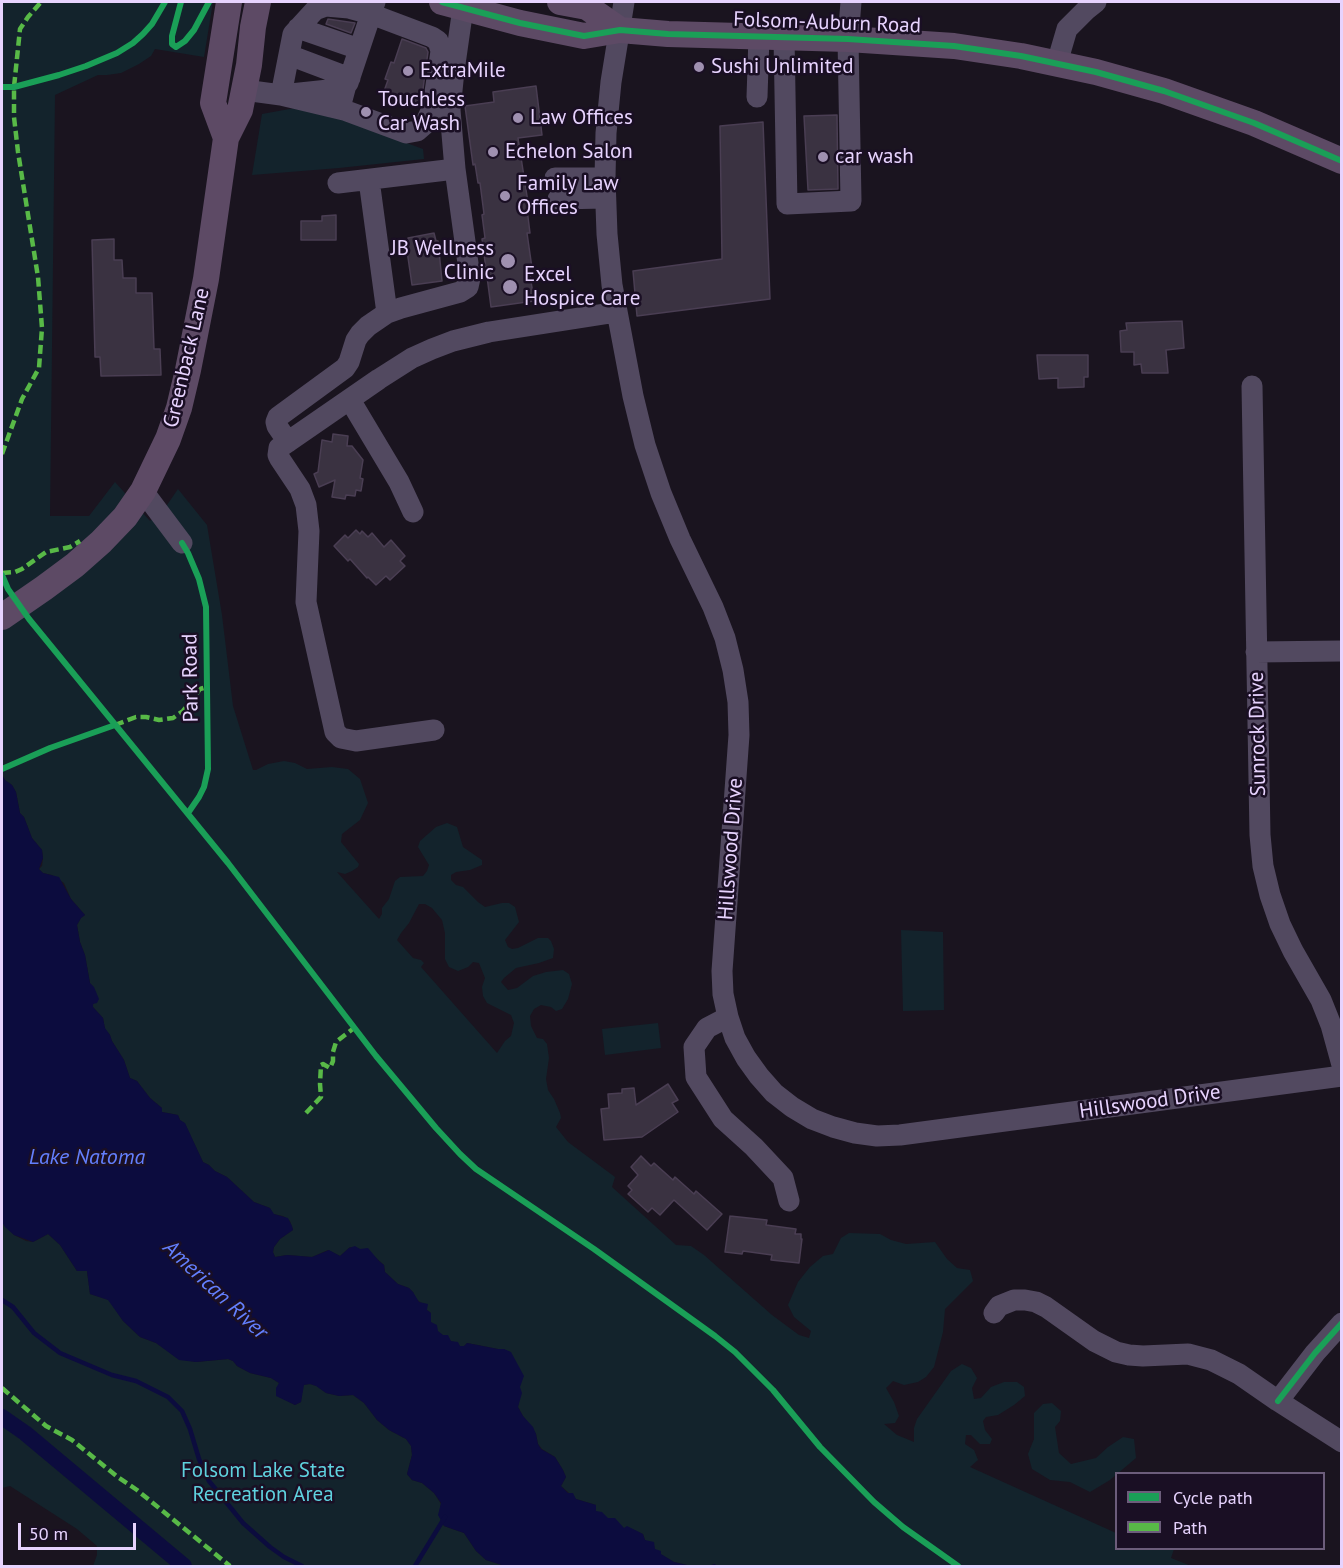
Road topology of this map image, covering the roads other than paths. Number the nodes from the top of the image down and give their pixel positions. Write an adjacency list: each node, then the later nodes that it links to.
1 (229, 2): 22 (main road, Greenback Lane)
2 (258, 2): 18 (main road, Greenback Lane)
3 (560, 2): 10 (main road)
4 (624, 2): 10 (street, Hillswood Drive)
5 (851, 2): 13 (street)
6 (1096, 2): 16 (street)
7 (453, 5): 10 (main road, Folsom-Auburn Road); 24 (street)
8 (371, 14): 9 (street); 14 (street); 21 (street)
9 (298, 28): 14 (street); 15 (street)
10 (620, 30): 11 (main road, Folsom-Auburn Road); 28 (street, Hillswood Drive)
11 (759, 36): 12 (main road, Folsom-Auburn Road); 20 (street)
12 (784, 38): 13 (main road, Folsom-Auburn Road); 13 (street)
13 (848, 39): 16 (main road, Folsom-Auburn Road)
14 (359, 49): 17 (street)
15 (289, 55): 17 (street); 19 (street)
16 (1057, 63): 23 (main road, Folsom-Auburn Road)
17 (348, 81): 19 (street); 21 (street)
18 (244, 90): 19 (street); 22 (main road, Greenback Lane)
19 (281, 95): 21 (street)
20 (757, 97)
21 (344, 110)
22 (226, 138): 35 (main road, Greenback Lane)
23 (1341, 161)
24 (455, 169): 26 (street); 31 (street)
25 (555, 178): 28 (street)
26 (369, 180): 27 (street); 31 (street)
27 (338, 183)
28 (605, 188): 29 (street); 30 (street, Hillswood Drive)
29 (558, 199)
30 (617, 312): 33 (street); 42 (street, Hillswood Drive)
31 (387, 313): 34 (street)
32 (1252, 386): 40 (street, Sunrock Drive)
33 (350, 400): 34 (street); 36 (street)
34 (288, 442): 41 (street)
35 (143, 491): 37 (street); 38 (main road, Greenback Lane)
36 (413, 512)
37 (182, 543)
38 (2, 617)
39 (1341, 651): 40 (street)
40 (1256, 652): 43 (street, Sunrock Drive)
41 (434, 730)
42 (728, 1017): 44 (street, Hillswood Drive); 45 (street)
43 (1341, 1065)
44 (1341, 1076)
45 (789, 1201)
46 (994, 1313): 48 (street)
47 (1341, 1323): 48 (street)
48 (1278, 1401): 49 (street)
49 (1341, 1442)

